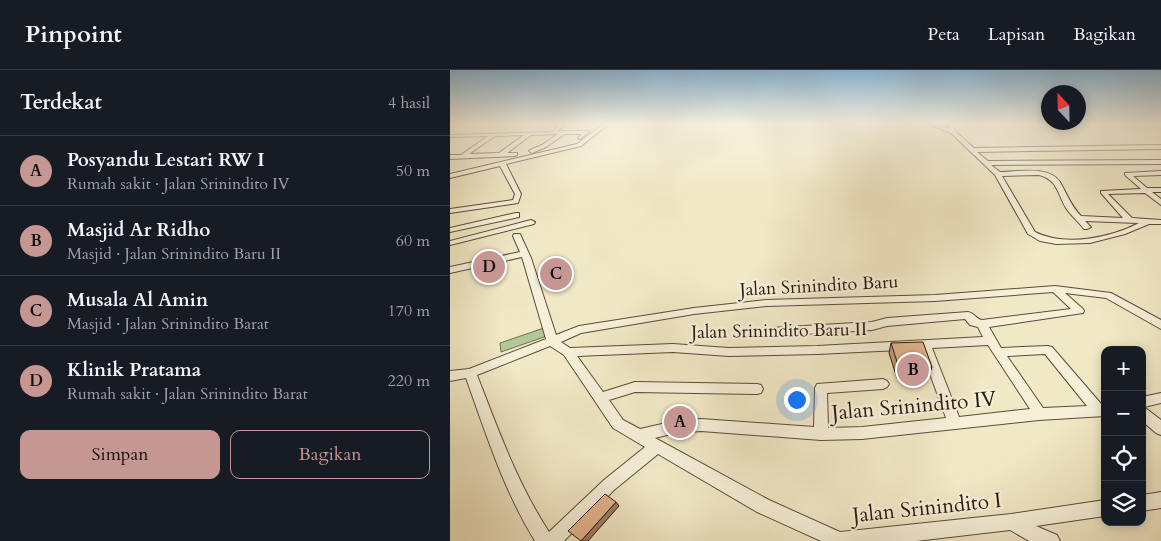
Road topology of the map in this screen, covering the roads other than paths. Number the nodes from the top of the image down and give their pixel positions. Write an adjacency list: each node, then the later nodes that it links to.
1 (479, 145): 10 (street)
2 (517, 145): 11 (street)
3 (544, 145): 11 (street)
4 (580, 145): 11 (street)
5 (967, 145): 8 (street)
6 (1126, 147): 7 (street); 8 (street); 13 (street)
7 (1161, 147)
8 (973, 150): 12 (street)
9 (450, 157): 10 (street)
10 (462, 157): 11 (street)
11 (501, 159): 16 (street); 22 (street)
12 (985, 163): 13 (street); 15 (street)
13 (1159, 163)
14 (1161, 173): 18 (street)
15 (998, 174): 23 (street); 26 (street)
16 (450, 176)
17 (1161, 190): 18 (street)
18 (1148, 192): 19 (street); 20 (street); 24 (street)
19 (1161, 195)
20 (1161, 202)
21 (450, 210): 22 (street)
22 (516, 218): 25 (street); 30 (street); 31 (street); 32 (street)
23 (1077, 218): 24 (street); 28 (street)
24 (1129, 220): 26 (street)
25 (531, 222)
26 (1148, 222): 27 (street); 29 (street)
27 (1161, 222)
28 (1087, 228)
29 (1161, 228)
30 (450, 230)
31 (450, 243)
32 (525, 254): 33 (street); 38 (street)
33 (450, 270)
34 (1055, 289): 35 (street); 36 (street, Jalan Srinindito Baru); 38 (street, Jalan Srinindito Baru)
35 (982, 324): 37 (street); 40 (street)
36 (1161, 325)
37 (755, 333)
38 (553, 342): 41 (street, Jalan Srinindito I); 42 (street, Jalan Srinindito Baru)
39 (925, 346): 40 (street, Jalan Srinindito Baru II); 41 (street, Jalan Srinindito Baru II); 53 (street)
40 (994, 346): 49 (street, Jalan Srinindito Baru II); 51 (street)
41 (568, 352): 46 (street, Jalan Srinindito I)
42 (470, 373): 43 (street, Jalan Srinindito Baru); 62 (street)
43 (451, 375)
44 (883, 384): 55 (street)
45 (757, 388): 46 (street)
46 (600, 398): 56 (street, Jalan Srinindito I)
47 (1161, 398): 48 (street)
48 (1146, 401)
49 (1101, 409)
50 (1101, 410): 51 (street, Jalan Srinindito IV)
51 (1039, 414): 53 (street, Jalan Srinindito IV)
52 (1146, 416): 54 (street)
53 (954, 422): 55 (street, Jalan Srinindito IV)
54 (1161, 429)
55 (822, 434): 56 (street, Jalan Srinindito IV)
56 (637, 436): 57 (street, Jalan Srinindito I)
57 (656, 447): 63 (street); 64 (street, Jalan Srinindito I)
58 (1161, 500): 59 (street)
59 (1146, 502)
60 (1101, 509): 61 (street, Jalan Srinindito I)
61 (1012, 522): 64 (street, Jalan Srinindito I); 65 (street)
62 (545, 541)
63 (552, 541)
64 (840, 541)
65 (1051, 541)

